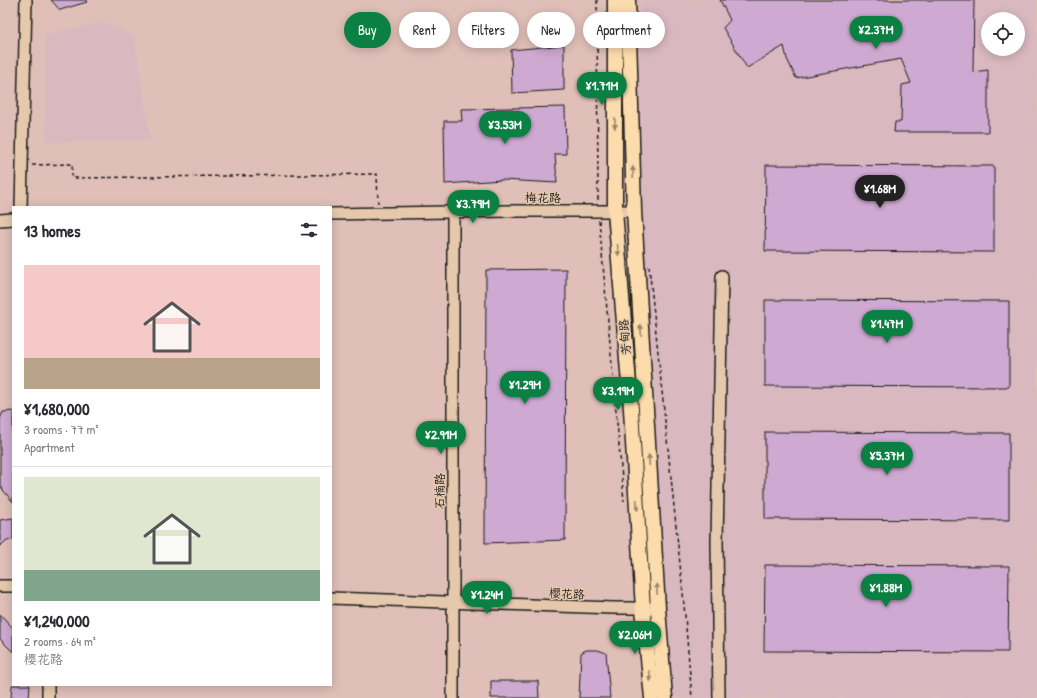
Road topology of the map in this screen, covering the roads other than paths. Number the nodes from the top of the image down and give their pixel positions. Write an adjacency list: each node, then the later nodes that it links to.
1 (26, 0): 4 (street)
2 (615, 0): 5 (main road, 芳甸路, one-way to 5)
3 (628, 0): 6 (main road, 芳甸路, one-way to 3)
4 (21, 206)
5 (615, 211): 6 (street, 梅花路); 7 (street, 梅花路); 17 (main road, 芳甸路, one-way to 17)
6 (634, 211): 16 (main road, 芳甸路, one-way to 6)
7 (453, 213): 8 (street, 梅花路); 15 (street, 石楠路)
8 (332, 214)
9 (12, 219): 10 (street)
10 (0, 220)
11 (722, 276): 23 (street)
12 (0, 586): 13 (street)
13 (12, 586)
14 (332, 598): 15 (street, 樱花路)
15 (453, 602): 17 (street, 樱花路); 20 (street, 石楠路)
16 (658, 608): 17 (street, 樱花路); 22 (main road, 芳甸路)
17 (643, 609): 21 (main road, 芳甸路, one-way to 21)
18 (48, 686): 19 (street)
19 (48, 698)
20 (453, 698)
21 (652, 698)
22 (665, 698)
23 (720, 698)

